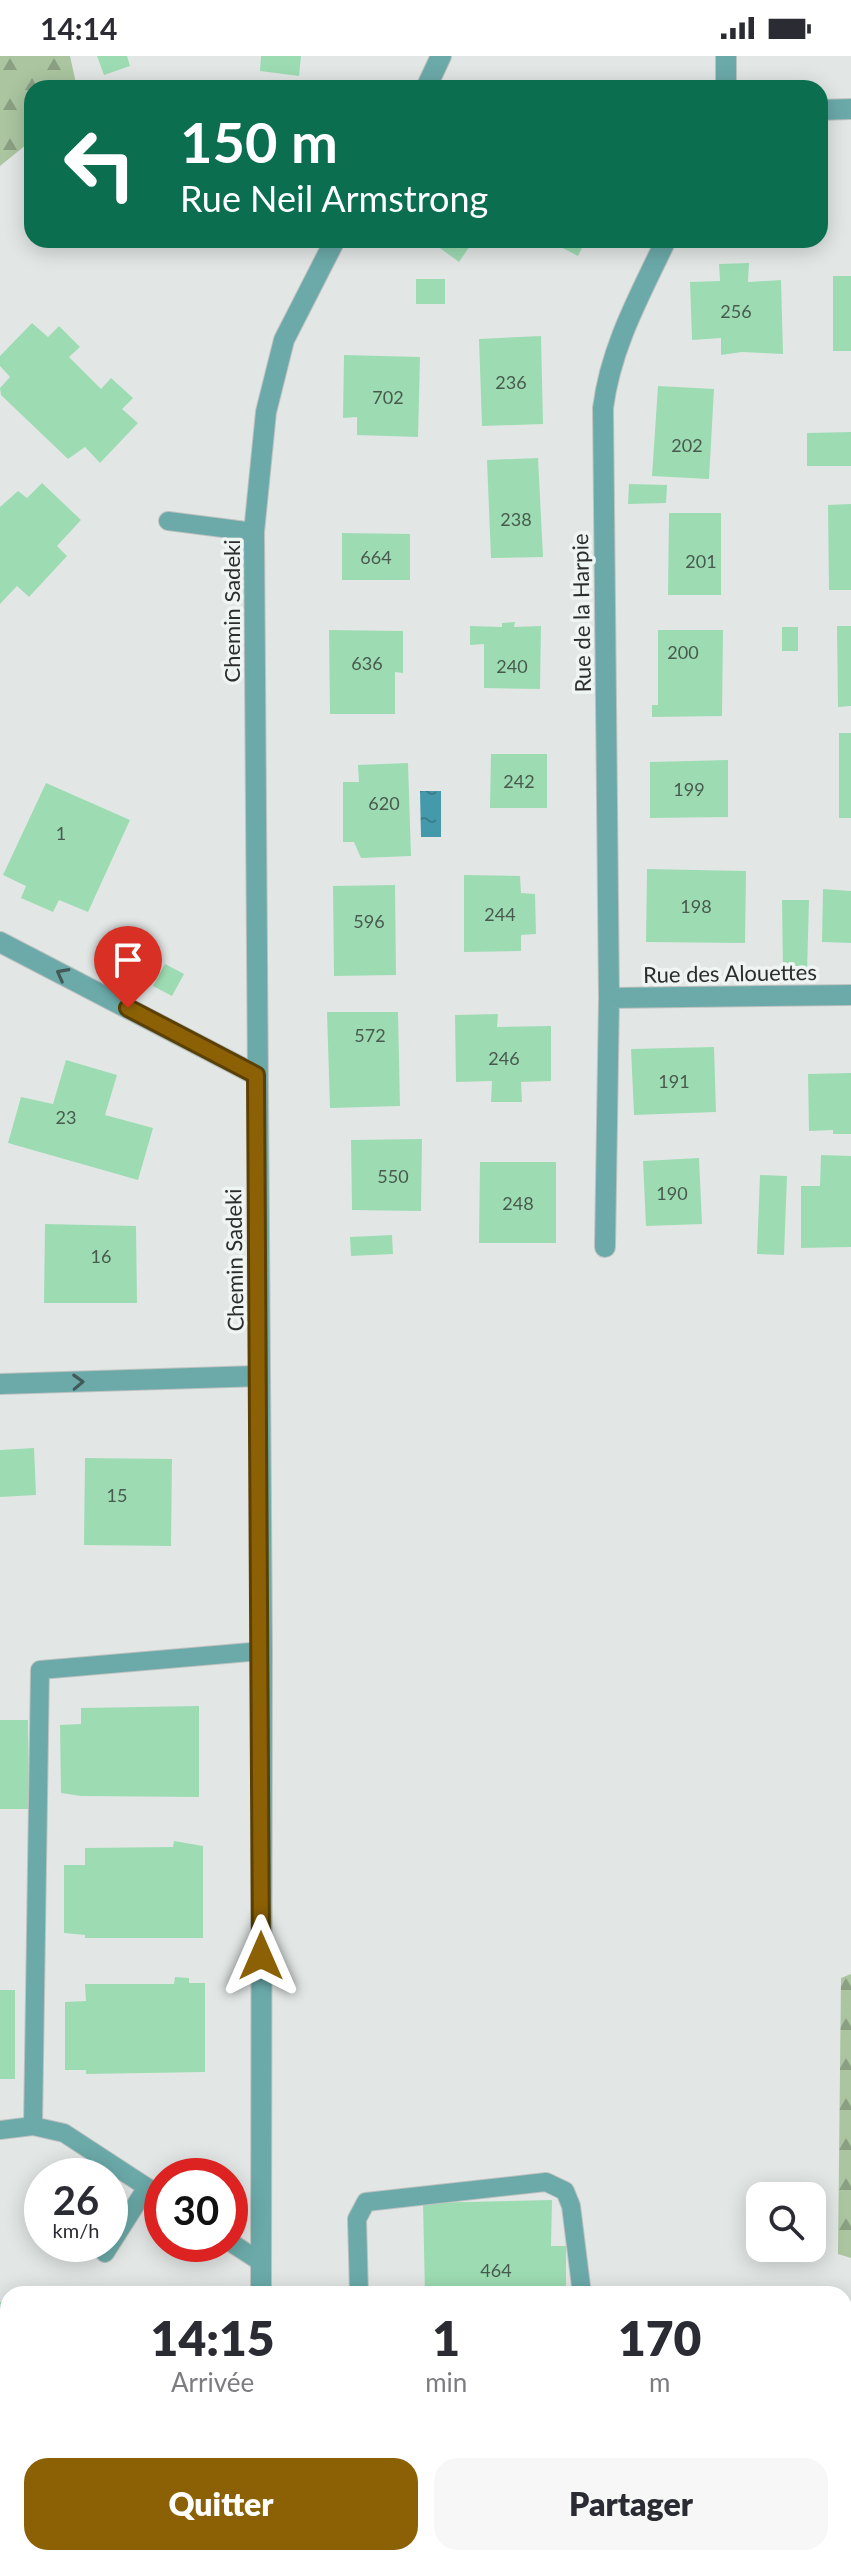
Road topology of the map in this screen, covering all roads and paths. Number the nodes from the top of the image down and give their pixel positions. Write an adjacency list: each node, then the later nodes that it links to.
1 (441, 56): 3 (street)
2 (726, 56): 4 (street)
3 (430, 80)
4 (726, 80)
5 (851, 109): 6 (street)
6 (828, 110)
7 (331, 248): 10 (street, Chemin Sadeki)
8 (662, 248): 13 (street, Rue de la Harpie)
9 (168, 521): 10 (lane)
10 (254, 532): 14 (street, Chemin Sadeki)
11 (0, 942): 14 (street, one-way to 11)
12 (851, 995): 13 (street, Rue des Alouettes)
13 (609, 998): 15 (street, Rue de la Harpie)
14 (256, 1075): 16 (street, Chemin Sadeki)
15 (605, 1247)
16 (260, 1376): 17 (street, one-way to 16); 18 (street, Chemin Sadeki)
17 (0, 1384)
18 (262, 1651): 19 (lane); 25 (street, Chemin Sadeki)
19 (33, 2126): 20 (lane); 21 (lane)
20 (0, 2130)
21 (144, 2185)
22 (144, 2204): 23 (lane)
23 (128, 2224)
24 (248, 2254): 25 (lane)
25 (261, 2262): 26 (street, Chemin Sadeki)
26 (261, 2286)
27 (359, 2286): 28 (lane)
28 (581, 2286)

